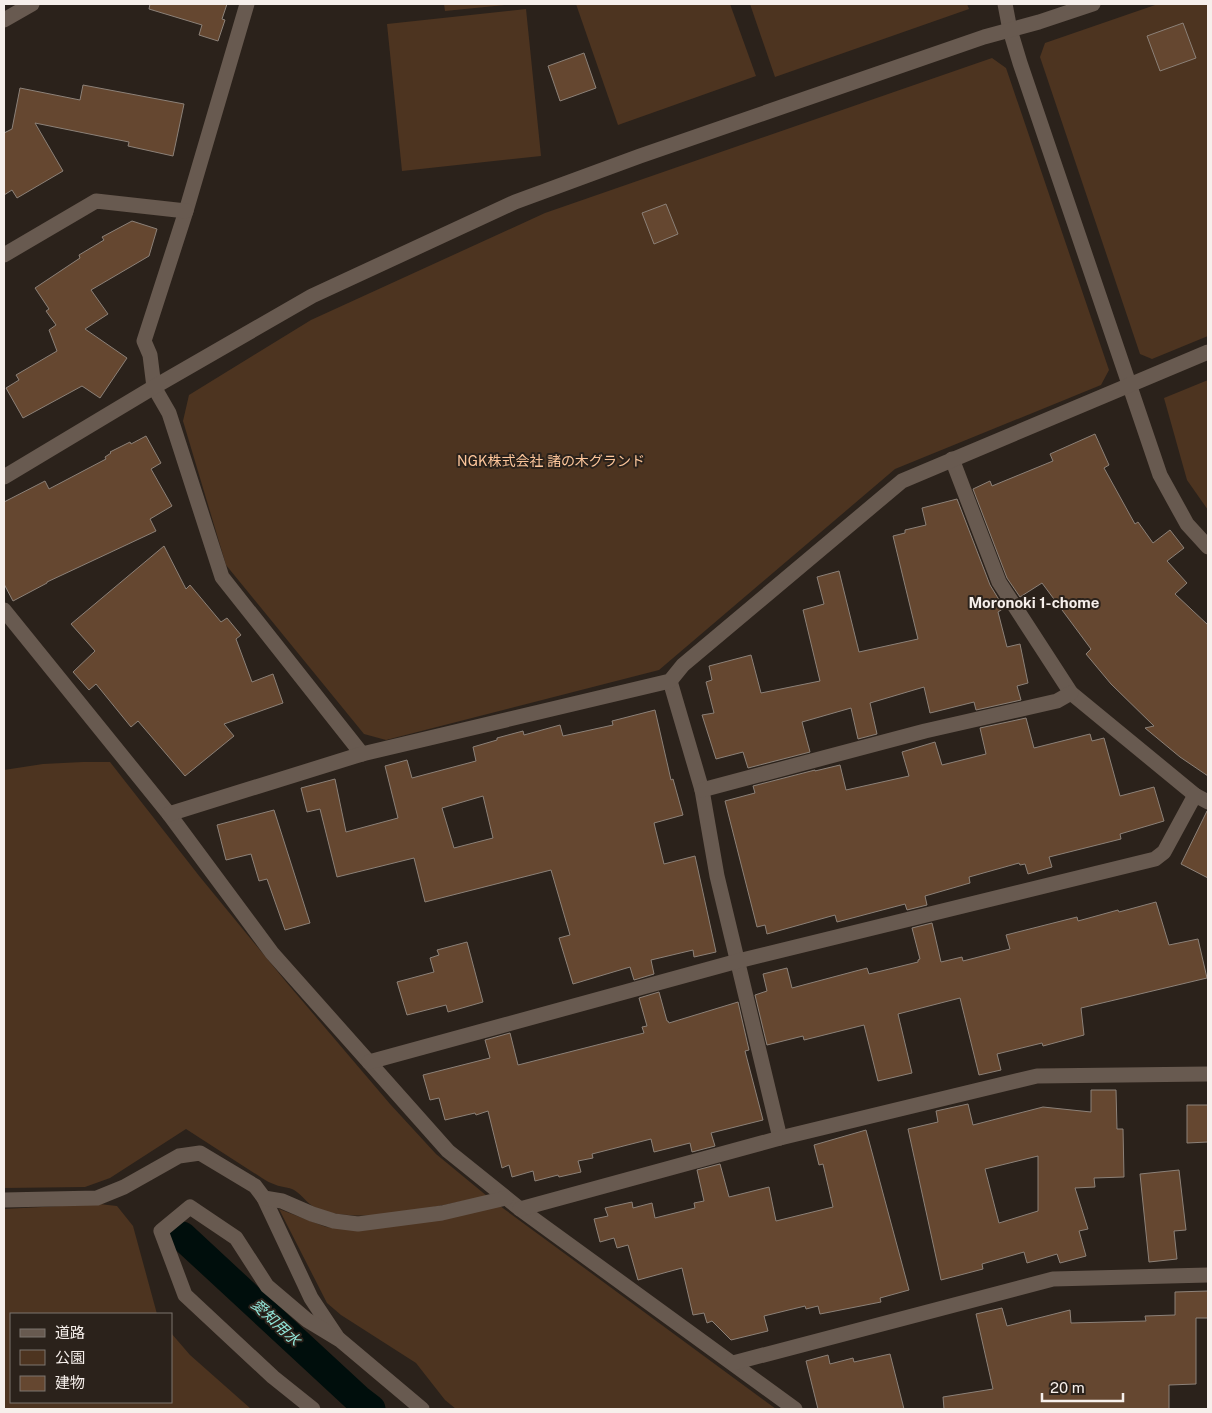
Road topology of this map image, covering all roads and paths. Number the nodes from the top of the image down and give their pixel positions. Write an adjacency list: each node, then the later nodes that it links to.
1 (32, 4): 5 (street)
2 (247, 4): 7 (street)
3 (1005, 4): 6 (street)
4 (1093, 4): 6 (street)
5 (4, 20)
6 (1010, 30): 10 (street); 11 (street)
7 (186, 211): 8 (street); 11 (street)
8 (4, 255)
9 (1208, 352): 10 (street)
10 (1129, 386): 12 (street); 14 (street)
11 (154, 387): 13 (street); 18 (street)
12 (952, 459): 16 (street); 17 (street)
13 (4, 478)
14 (1208, 547)
15 (4, 610): 21 (street)
16 (670, 680): 18 (street); 19 (street)
17 (1071, 692): 19 (street); 20 (street)
18 (362, 754): 21 (street)
19 (702, 790): 22 (street)
20 (1202, 799): 22 (street)
21 (169, 814): 23 (street)
22 (738, 961): 23 (street); 25 (street)
23 (369, 1062): 27 (street)
24 (1208, 1074): 25 (street)
25 (780, 1138): 29 (street)
26 (264, 1198): 27 (street); 28 (street); 31 (street)
27 (506, 1198): 29 (street)
28 (4, 1200)
29 (520, 1209): 32 (street)
30 (1208, 1275): 32 (street)
31 (340, 1340): 33 (street); 34 (street)
32 (733, 1363): 35 (street)
33 (411, 1407)
34 (312, 1409)
35 (795, 1409)

